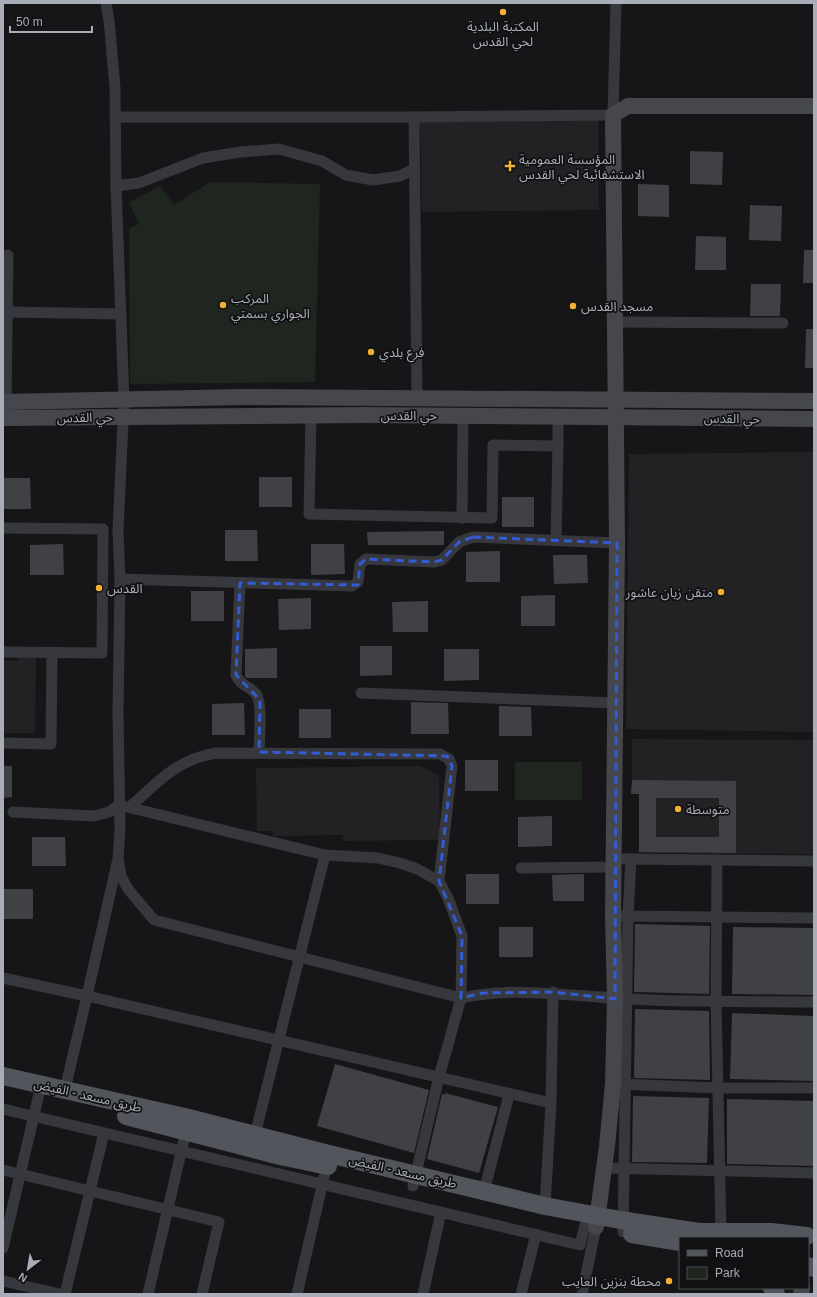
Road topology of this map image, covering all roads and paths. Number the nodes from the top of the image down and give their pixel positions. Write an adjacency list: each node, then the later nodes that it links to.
1 (106, 3): 5 (street)
2 (616, 3): 4 (street)
3 (814, 106): 4 (street)
4 (613, 115): 6 (street); 12 (street)
5 (116, 117): 6 (street); 8 (street)
6 (414, 117): 7 (street)
7 (414, 169): 8 (street); 14 (street)
8 (116, 186): 11 (street)
9 (8, 255): 10 (street)
10 (7, 312): 11 (street); 19 (street)
11 (121, 314): 15 (street)
12 (615, 322): 13 (street); 16 (street)
13 (783, 323)
14 (417, 398): 15 (street); 16 (street)
15 (124, 400): 19 (street); 24 (street)
16 (617, 400): 17 (street); 23 (street)
17 (790, 401): 18 (street); 25 (street)
18 (814, 401)
19 (4, 408): 24 (street, حي القدس)
20 (311, 415): 21 (street, حي القدس); 24 (street, حي القدس); 28 (street)
21 (463, 415): 22 (street, حي القدس); 28 (street)
22 (558, 416): 23 (street, حي القدس); 27 (street)
23 (616, 416): 25 (street, حي القدس); 33 (street)
24 (124, 417): 31 (street)
25 (790, 419): 26 (street, حي القدس)
26 (814, 419)
27 (558, 446): 28 (street); 32 (street)
28 (462, 518)
29 (3, 528): 30 (street)
30 (103, 529): 31 (street); 37 (street)
31 (118, 530): 34 (street)
32 (556, 540): 33 (street); 35 (street)
33 (617, 543): 39 (street)
34 (120, 579): 35 (street); 42 (street)
35 (240, 583): 41 (street)
36 (3, 652): 37 (street)
37 (52, 653): 40 (street)
38 (361, 694): 39 (street)
39 (615, 703): 49 (street)
40 (3, 743)
41 (258, 752): 42 (street); 51 (street)
42 (125, 806): 43 (street); 44 (street); 45 (street)
43 (13, 812)
44 (325, 855): 51 (street); 55 (street)
45 (118, 858): 55 (street); 58 (street)
46 (631, 859): 47 (street); 49 (street); 52 (street)
47 (716, 860): 48 (street); 53 (street)
48 (814, 861)
49 (613, 863): 50 (street); 52 (street)
50 (521, 868)
51 (439, 881): 59 (street)
52 (620, 916): 53 (street); 60 (street)
53 (716, 917): 54 (street); 61 (street)
54 (814, 918)
55 (299, 957): 59 (street); 63 (street)
56 (3, 978): 58 (street)
57 (553, 992): 59 (street); 60 (street); 73 (street)
58 (87, 996): 63 (street); 70 (street)
59 (461, 998): 65 (street)
60 (621, 999): 61 (street); 66 (street)
61 (716, 1001): 62 (street); 68 (street)
62 (814, 1002)
63 (279, 1040): 65 (street); 78 (street)
64 (3, 1076): 71 (main road, طريق مسعد - الفيض)
65 (439, 1077): 72 (street); 87 (street)
66 (619, 1084): 68 (street); 81 (street); 82 (street)
67 (3, 1086): 71 (main road, طريق مسعد - الفيض)
68 (717, 1088): 69 (street); 84 (street)
69 (814, 1088)
70 (65, 1089): 71 (main road, طريق مسعد - الفيض); 76 (main road, طريق مسعد - الفيض)
71 (40, 1090): 75 (street); 76 (main road, طريق مسعد - الفيض)
72 (509, 1095): 73 (street); 89 (street)
73 (551, 1103): 91 (street)
74 (3, 1109): 75 (street)
75 (33, 1116): 77 (street); 86 (street)
76 (187, 1125): 78 (main road, طريق مسعد - الفيض); 79 (street); 80 (main road, طريق مسعد - الفيض)
77 (104, 1132): 79 (street); 90 (street)
78 (255, 1135): 80 (main road, طريق مسعد - الفيض)
79 (181, 1151): 88 (street); 92 (street)
80 (328, 1160): 87 (main road, طريق مسعد - الفيض); 88 (street)
81 (604, 1168): 82 (street); 94 (street)
82 (624, 1168): 84 (street); 95 (street)
83 (3, 1170): 86 (street)
84 (720, 1171): 85 (street); 96 (street)
85 (814, 1173)
86 (20, 1174): 90 (street); 100 (street)
87 (414, 1180): 89 (main road, طريق مسعد - الفيض); 94 (main road, طريق مسعد - الفيض)
88 (322, 1183): 93 (street); 106 (street)
89 (484, 1190): 91 (main road, طريق مسعد - الفيض)
90 (90, 1191): 92 (street); 103 (street)
91 (545, 1206): 94 (main road, طريق مسعد - الفيض)
92 (168, 1210): 104 (street); 105 (street)
93 (441, 1212): 97 (street); 107 (street)
94 (593, 1223): 95 (main road, طريق مسعد - الفيض); 97 (street); 109 (street)
95 (623, 1226): 96 (main road, طريق مسعد - الفيض); 99 (main road, طريق مسعد - الفيض)
96 (721, 1232): 98 (main road, طريق مسعد - الفيض)
97 (536, 1234): 108 (street)
98 (809, 1236)
99 (679, 1242)
100 (3, 1248)
101 (3, 1281): 102 (street)
102 (60, 1294)
103 (65, 1294)
104 (148, 1294)
105 (202, 1294)
106 (297, 1294)
107 (423, 1294)
108 (521, 1294)
109 (582, 1294)

